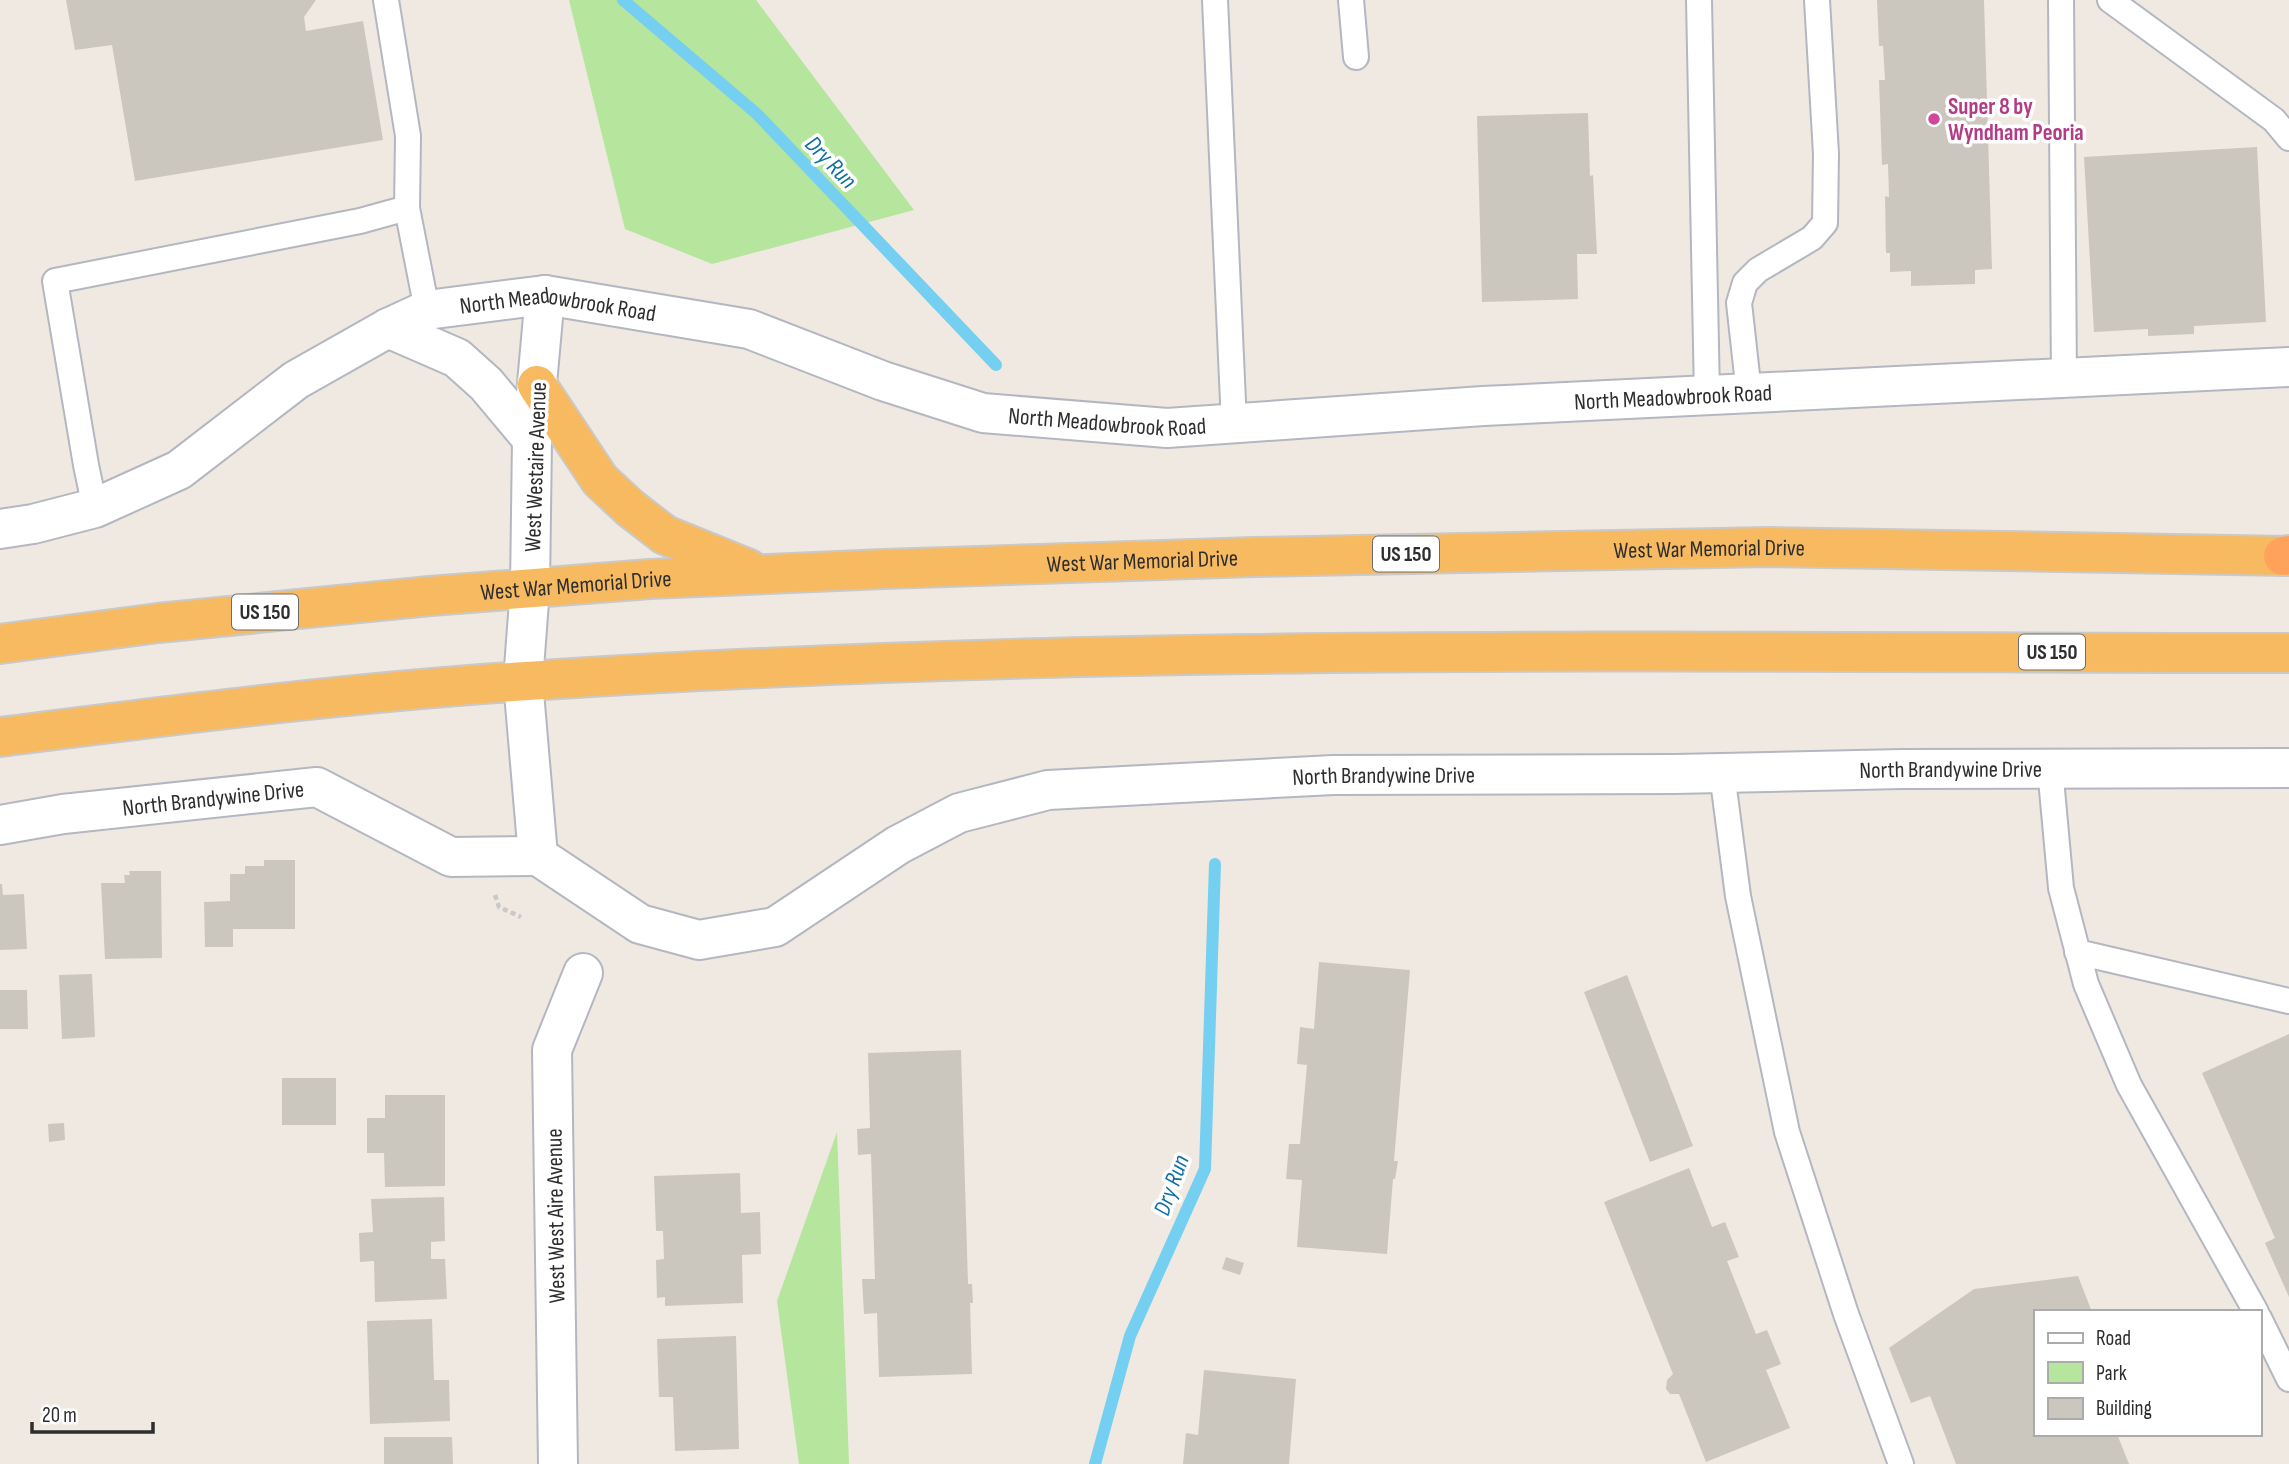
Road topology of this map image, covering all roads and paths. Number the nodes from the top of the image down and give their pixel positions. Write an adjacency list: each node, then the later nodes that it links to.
1 (386, 0): 10 (lane)
2 (1214, 0): 19 (lane)
3 (1351, 0): 8 (lane)
4 (1699, 0): 18 (lane)
5 (1816, 0): 17 (lane)
6 (2061, 0): 15 (lane)
7 (2110, 0): 9 (lane)
8 (1356, 57)
9 (2289, 138)
10 (407, 208): 12 (lane); 21 (lane)
11 (545, 295): 12 (street, North Meadowbrook Road); 16 (street, West Westaire Avenue); 19 (street, North Meadowbrook Road)
12 (427, 310): 13 (street, North Meadowbrook Road)
13 (388, 328): 20 (street); 21 (street, North Meadowbrook Road)
14 (2289, 367): 15 (street, North Meadowbrook Road)
15 (2064, 378): 17 (street, North Meadowbrook Road)
16 (537, 386): 20 (street, West Westaire Avenue); 24 (highway)
17 (1749, 393): 18 (street, North Meadowbrook Road)
18 (1707, 395): 19 (street, North Meadowbrook Road)
19 (1234, 424)
20 (532, 439): 25 (street, West Westaire Avenue)
21 (96, 508): 22 (street, North Meadowbrook Road)
22 (0, 529)
23 (2287, 555): 24 (highway, West War Memorial Drive / US 150)
24 (764, 575): 25 (highway, West War Memorial Drive / US 150)
25 (530, 587): 26 (highway, West War Memorial Drive / US 150); 28 (street, West Westaire Avenue)
26 (0, 644)
27 (2289, 653): 28 (highway, US 150)
28 (523, 681): 29 (highway, US 150); 34 (street)
29 (0, 737)
30 (2050, 768): 31 (street, North Brandywine Drive); 32 (street, North Brandywine Drive); 35 (lane)
31 (2289, 768)
32 (1722, 773): 34 (street, North Brandywine Drive); 42 (lane)
33 (0, 825): 34 (street, North Brandywine Drive)
34 (538, 856)
35 (2077, 952): 37 (lane); 38 (lane)
36 (583, 973): 41 (street, West West Aire Avenue)
37 (2289, 1001)
38 (2255, 1310)
39 (2261, 1322): 40 (lane)
40 (2289, 1379)
41 (558, 1464)
42 (1901, 1464)

